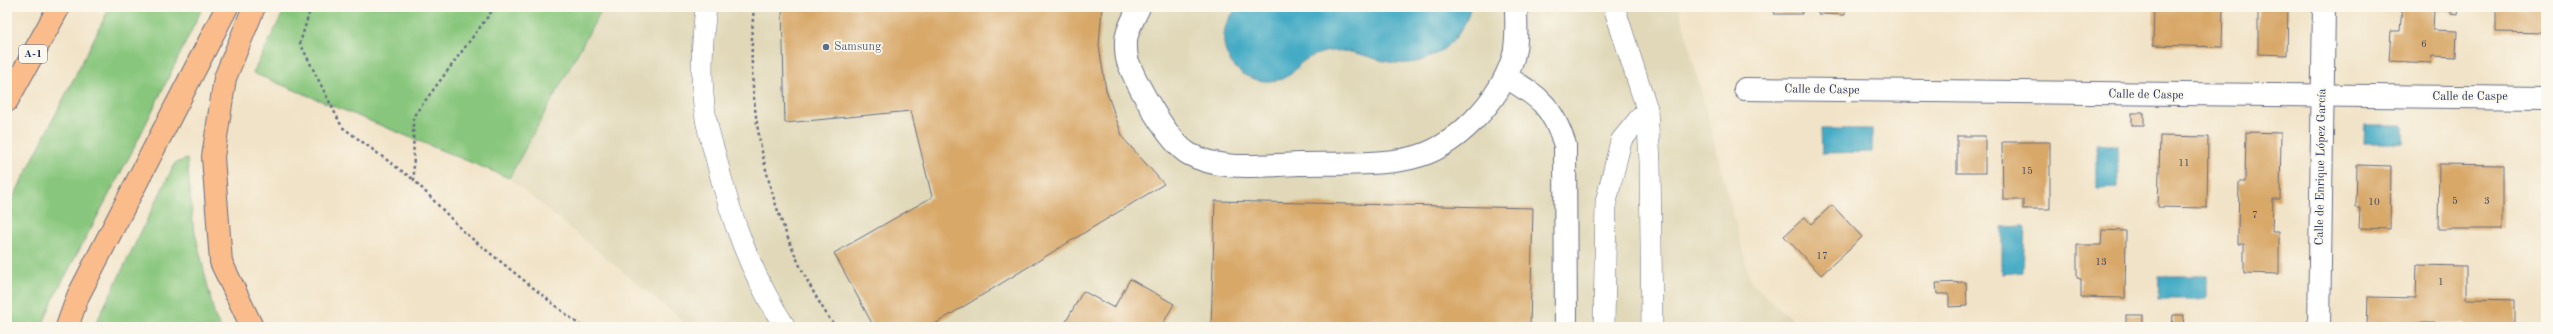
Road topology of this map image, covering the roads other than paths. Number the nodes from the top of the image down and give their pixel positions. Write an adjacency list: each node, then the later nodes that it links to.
1 (59, 7): 13 (highway, A-1)
2 (227, 7): 15 (highway)
3 (254, 7): 16 (highway)
4 (706, 7): 17 (lane)
5 (1139, 7): 9 (street)
6 (1516, 7): 9 (street)
7 (1614, 7): 14 (lane)
8 (2324, 7): 11 (street, Calle de Enrique López García)
9 (1506, 77): 18 (street)
10 (1745, 89): 11 (street, Calle de Caspe)
11 (2322, 97): 12 (street, Calle de Caspe); 21 (street, Calle de Enrique López García)
12 (2546, 98)
13 (7, 101)
14 (1647, 108): 19 (lane); 20 (lane)
15 (66, 327)
16 (252, 327)
17 (785, 327)
18 (1566, 327)
19 (1604, 327)
20 (1652, 327)
21 (2319, 327)

